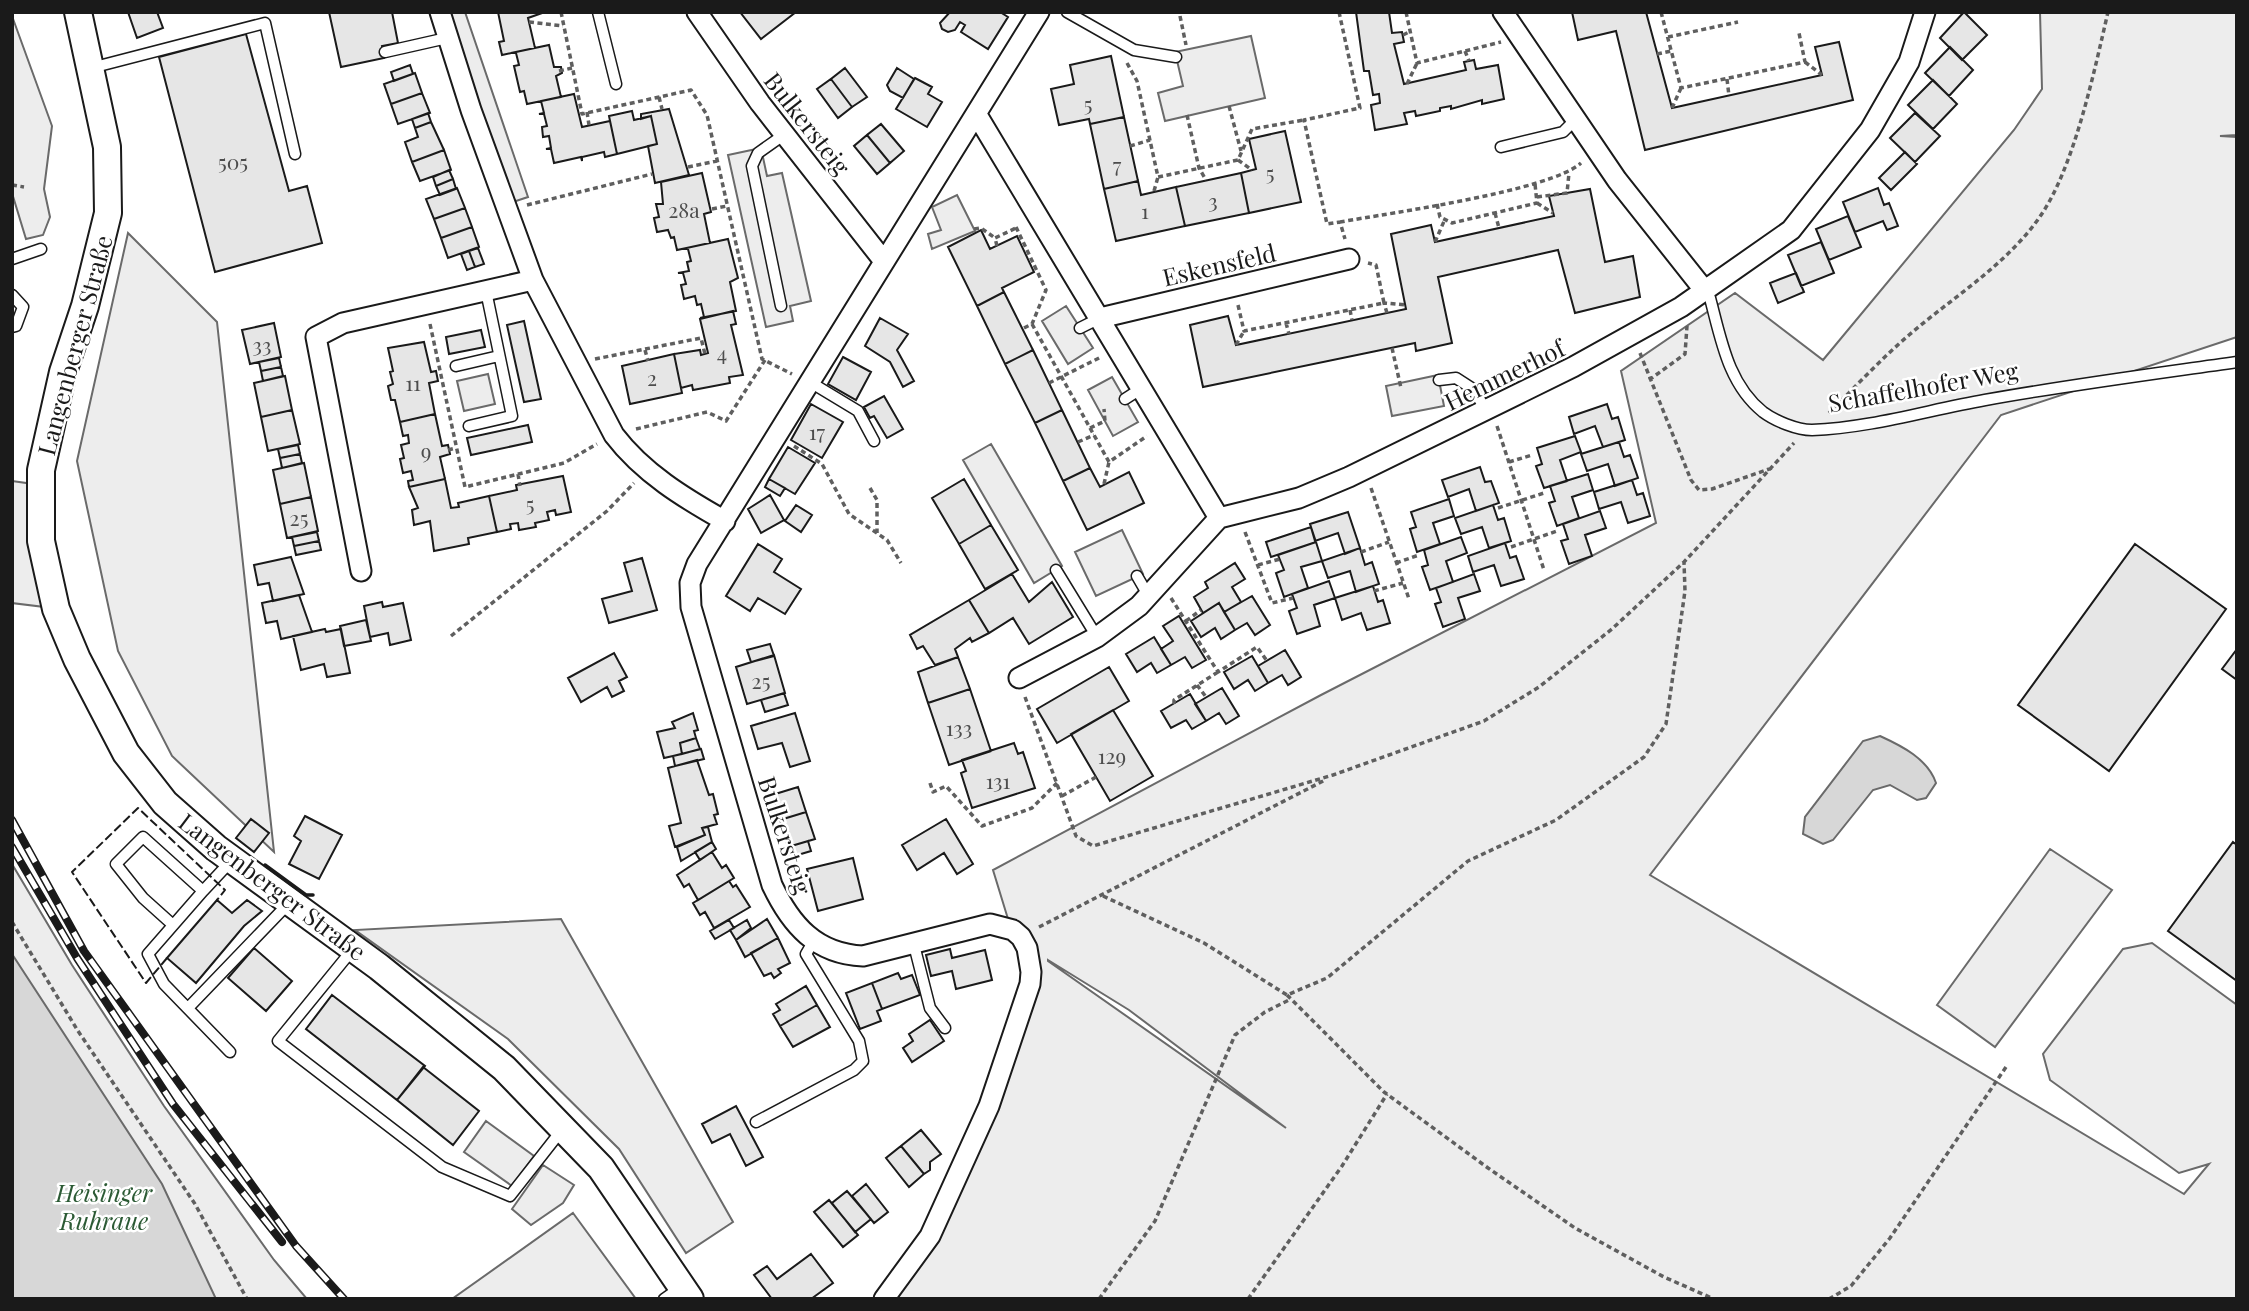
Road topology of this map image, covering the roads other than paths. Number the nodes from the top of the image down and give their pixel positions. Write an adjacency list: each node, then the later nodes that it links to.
1 (78, 12): 12 (main road, Langenberger Straße)
2 (440, 12): 9 (street)
3 (598, 12): 13 (lane)
4 (697, 12): 16 (street, Bulkersteig)
5 (1039, 12): 14 (street, Bulkersteig)
6 (1066, 12): 11 (lane)
7 (1503, 12): 15 (street, Schaffelhofer Weg)
8 (1925, 12): 25 (street, Hemmerhof)
9 (447, 38): 10 (lane); 23 (street)
10 (385, 52)
11 (1176, 57)
12 (90, 68): 18 (lane); 49 (main road, Langenberger Straße)
13 (616, 84)
14 (977, 115): 22 (street, Bulkersteig); 28 (street)
15 (1576, 118): 17 (lane); 25 (street, Schaffelhofer Weg)
16 (785, 134): 22 (street, Bulkersteig); 27 (lane)
17 (1501, 147)
18 (295, 154)
19 (41, 249): 21 (lane)
20 (1349, 258): 28 (street, Eskensfeld)
21 (12, 259)
22 (883, 260): 35 (street, Bulkersteig)
23 (533, 281): 24 (street); 42 (street)
24 (486, 291): 31 (lane); 44 (street)
25 (1705, 291): 32 (lane, Schaffelhofer Weg); 38 (street, Hemmerhof)
26 (12, 295): 29 (lane)
27 (781, 306)
28 (1100, 318): 30 (lane); 36 (street)
29 (12, 327)
30 (1080, 328)
31 (499, 356): 33 (lane); 39 (lane)
32 (2237, 362)
33 (456, 366)
34 (1439, 380): 38 (lane)
35 (810, 382): 40 (lane); 42 (street, Bulkersteig)
36 (1143, 388): 37 (lane); 41 (street)
37 (1125, 399)
38 (1488, 409): 41 (street, Hemmerhof)
39 (469, 426)
40 (874, 441)
41 (1228, 516): 46 (street)
42 (725, 521): 53 (street, Bulkersteig)
43 (1056, 570): 47 (lane)
44 (361, 571)
45 (1137, 576): 46 (lane)
46 (1155, 588): 47 (street)
47 (1097, 637): 48 (street)
48 (1019, 678)
49 (232, 860): 50 (lane); 51 (main road, Langenberger Straße)
50 (203, 891): 52 (lane); 52 (lane)
51 (289, 902): 55 (main road, Langenberger Straße); 56 (lane)
52 (173, 925): 56 (lane)
53 (813, 942): 54 (street, Bulkersteig); 59 (lane)
54 (914, 944): 57 (lane); 62 (street, Bulkersteig)
55 (353, 949): 60 (main road, Langenberger Straße); 60 (lane)
56 (190, 1007): 58 (lane)
57 (945, 1028)
58 (230, 1052)
59 (756, 1122)
60 (562, 1128): 61 (main road, Langenberger Straße)
61 (678, 1295)
62 (884, 1299)

